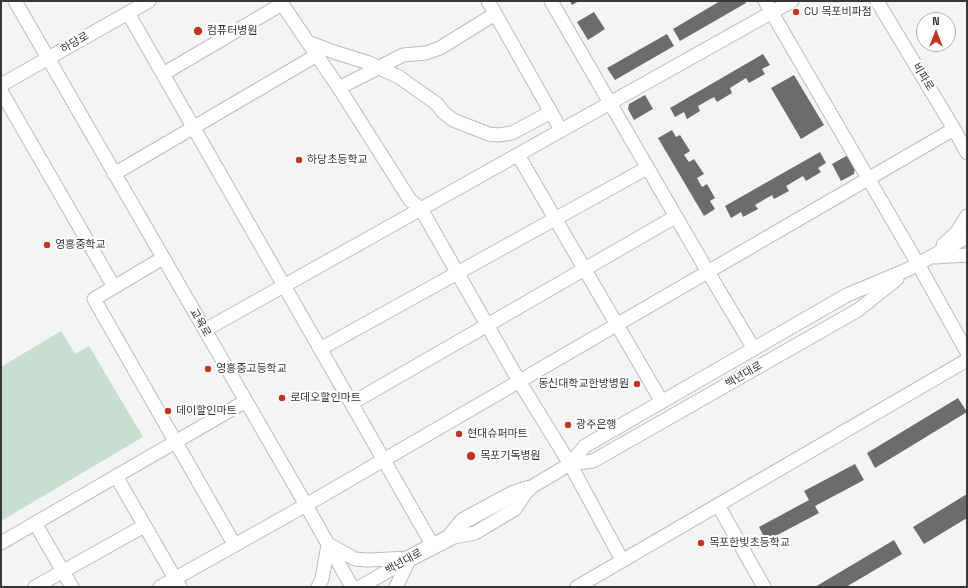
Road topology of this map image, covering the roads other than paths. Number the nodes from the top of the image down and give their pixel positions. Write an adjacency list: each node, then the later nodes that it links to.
1 (14, 1): 13 (street, 교육로)
2 (149, 1): 9 (street, 하당로)
3 (488, 1): 10 (street)
4 (551, 1): 19 (street)
5 (792, 1): 8 (street)
6 (877, 1): 23 (street, 비파로)
7 (281, 3): 11 (street); 15 (street)
8 (769, 7): 19 (street); 28 (street)
9 (128, 13): 13 (street, 하당로); 15 (street)
10 (495, 14): 14 (street); 20 (street)
11 (308, 42): 12 (street); 14 (street)
12 (317, 55): 17 (street); 21 (street)
13 (48, 59): 16 (street, 하당로); 27 (street, 교육로)
14 (378, 68): 17 (street); 20 (street)
15 (162, 74): 21 (street)
16 (1, 85)
17 (339, 88): 29 (street)
18 (1, 91): 42 (street)
19 (610, 103): 22 (street); 26 (street)
20 (551, 112): 22 (street)
21 (193, 128): 27 (street); 41 (street)
22 (561, 130): 25 (street)
23 (954, 130): 24 (street, 비파로); 28 (street)
24 (967, 153)
25 (518, 155): 29 (street); 32 (street)
26 (647, 168): 31 (street); 32 (street)
27 (114, 174): 36 (street, 교육로)
28 (868, 178): 37 (street); 39 (street)
29 (421, 209): 40 (street); 41 (street)
30 (967, 216): 35 (street)
31 (675, 217): 38 (street); 39 (street)
32 (555, 219): 38 (street); 40 (street)
33 (967, 237): 35 (street, 백년대로)
34 (967, 255): 35 (street)
35 (931, 257): 37 (street, 백년대로)
36 (163, 258): 42 (street); 45 (street, 교육로)
37 (914, 267): 47 (street, 백년대로); 48 (street); 56 (street, 백년대로)
38 (584, 269): 43 (street); 44 (street)
39 (708, 272): 44 (street); 47 (street)
40 (458, 273): 43 (street); 46 (street)
41 (284, 286): 45 (street); 46 (street)
42 (114, 287): 54 (street)
43 (487, 325): 50 (street); 53 (street)
44 (616, 325): 50 (street); 52 (street)
45 (205, 330): 51 (street, 교육로)
46 (320, 349): 53 (street)
47 (754, 349): 52 (street, 백년대로)
48 (967, 352)
49 (967, 360): 60 (street)
50 (519, 381): 55 (street); 56 (street)
51 (246, 401): 54 (street); 59 (street, 교육로)
52 (662, 402): 56 (street, 백년대로)
53 (352, 403): 55 (street)
54 (175, 442): 57 (street); 64 (street)
55 (384, 459): 59 (street); 66 (street)
56 (570, 464): 58 (street, 백년대로); 68 (street)
57 (116, 476): 61 (street); 62 (street)
58 (528, 489): 66 (main road, 백년대로)
59 (306, 504): 64 (street); 65 (street, 교육로)
60 (718, 505): 68 (street); 79 (street)
61 (36, 523): 63 (street); 69 (street)
62 (144, 526): 69 (street); 70 (street)
63 (1, 543)
64 (234, 544): 70 (street)
65 (328, 544): 67 (street); 74 (street); 75 (street, 교육로)
66 (434, 546): 67 (main road, 백년대로)
67 (410, 558): 76 (street, 백년대로); 77 (street)
68 (622, 560): 78 (street)
69 (63, 571): 71 (street); 72 (street)
70 (178, 583): 73 (street)
71 (35, 587)
72 (72, 587)
73 (160, 587)
74 (318, 587)
75 (352, 587)
76 (360, 587)
77 (396, 587)
78 (577, 587)
79 (764, 587)

